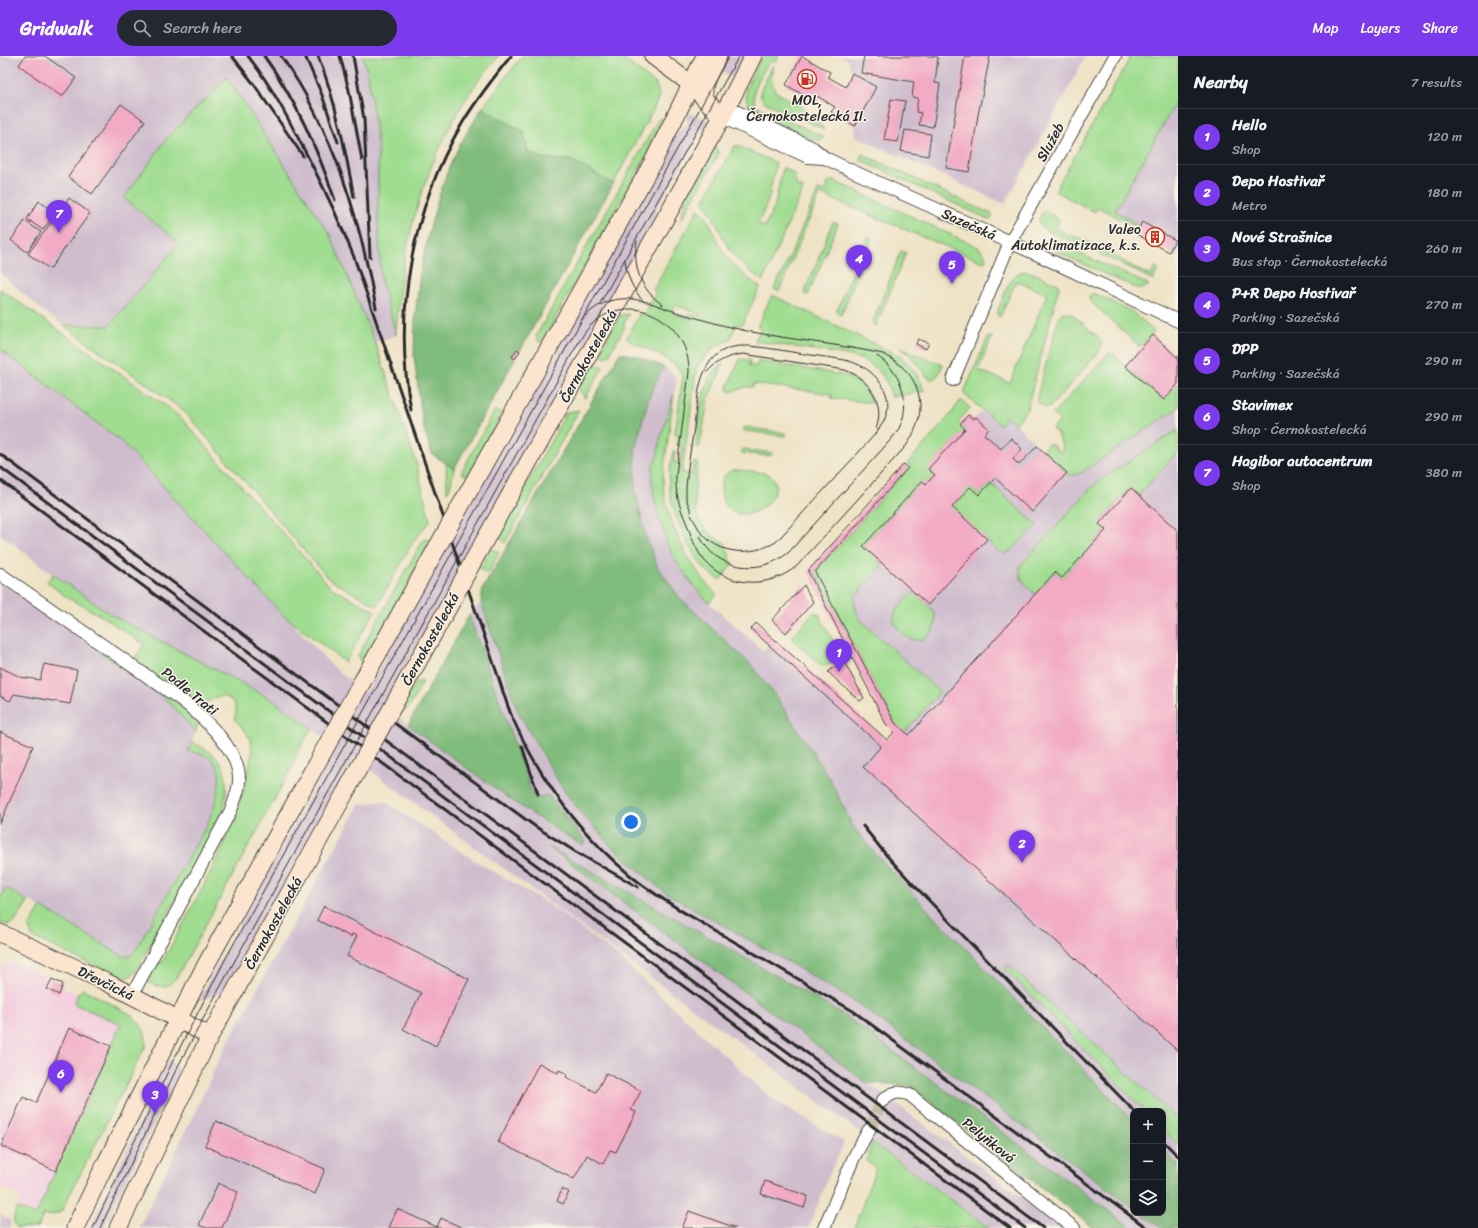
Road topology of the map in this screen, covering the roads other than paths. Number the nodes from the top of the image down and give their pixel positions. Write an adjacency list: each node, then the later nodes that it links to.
1 (653, 56): 6 (main road, Sazečská)
2 (705, 56): 6 (main road)
3 (718, 56): 7 (main road)
4 (753, 56): 7 (main road, Černokostelecká)
5 (1115, 56): 8 (street, Služeb)
6 (691, 84): 7 (main road, Sazečská); 14 (main road, bridge)
7 (716, 107): 8 (street, Sazečská); 15 (main road, Černokostelecká, bridge)
8 (1010, 242): 9 (street, Sazečská); 10 (street, Služeb)
9 (1178, 321)
10 (953, 380)
11 (0, 574): 13 (street, Podle Trati)
12 (0, 933): 13 (main road, Dřevčická)
13 (132, 995): 14 (main road, Dřevčická)
14 (178, 1020): 15 (main road, Dřevčická); 18 (main road)
15 (210, 1036): 19 (main road, Černokostelecká)
16 (882, 1102): 21 (street, Pelyňková)
17 (869, 1130): 20 (street)
18 (75, 1228)
19 (118, 1228)
20 (824, 1228)
21 (1074, 1228)

